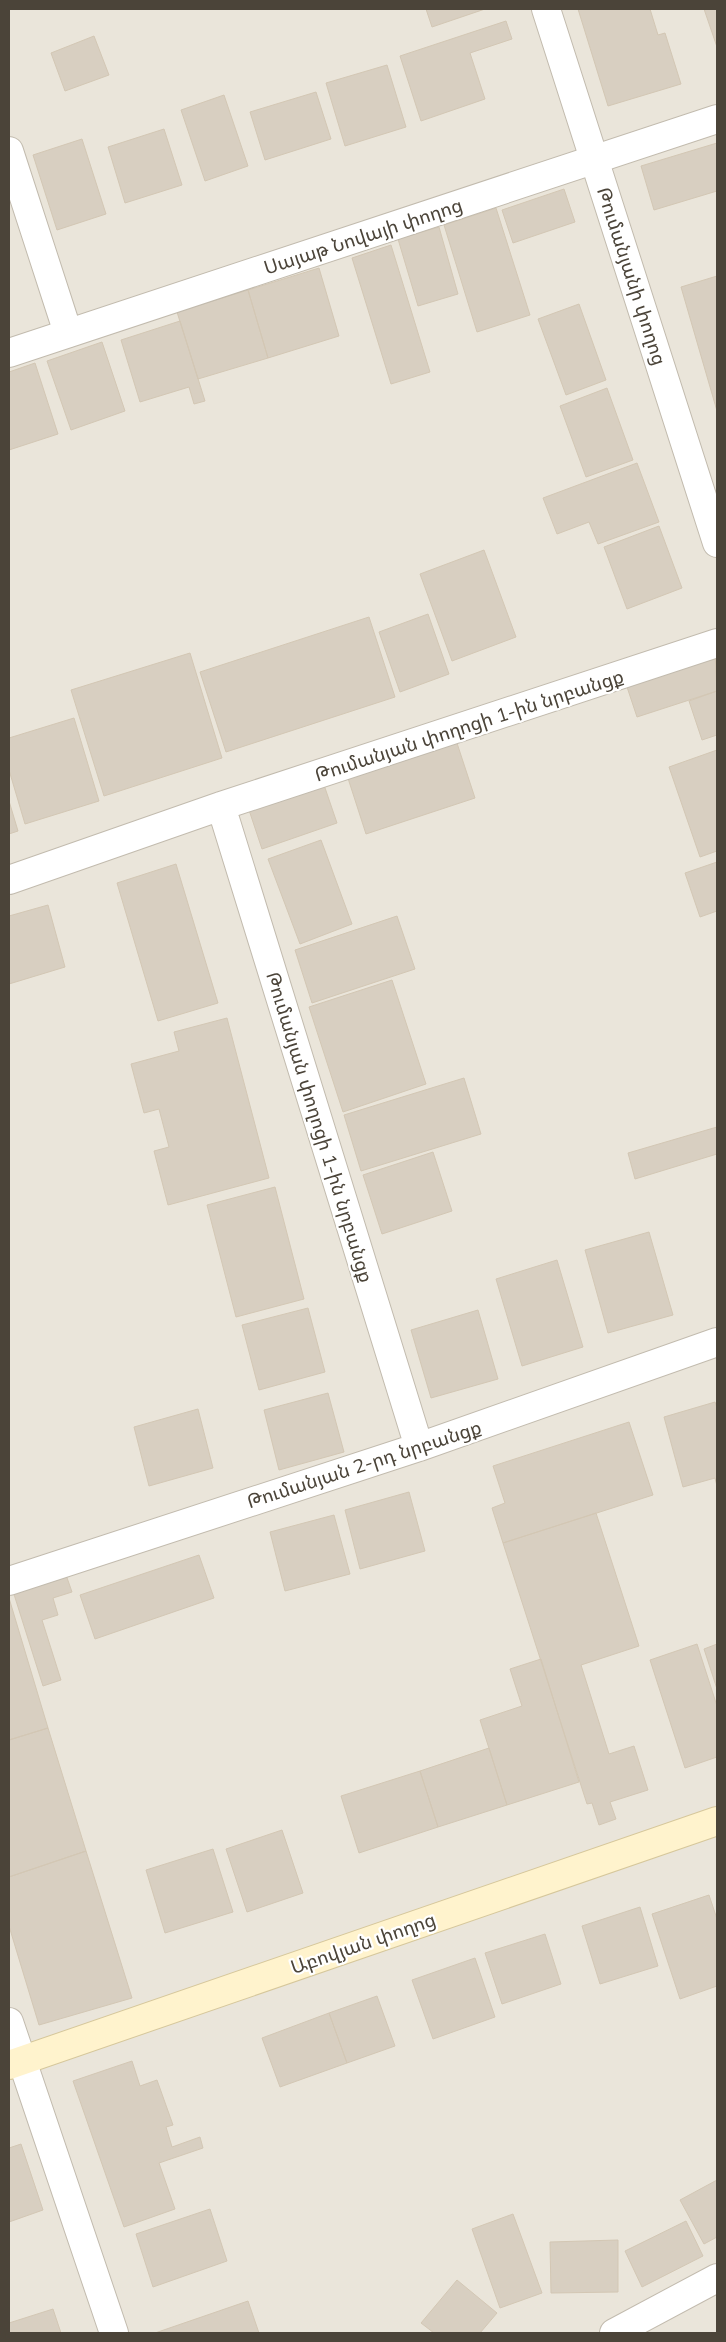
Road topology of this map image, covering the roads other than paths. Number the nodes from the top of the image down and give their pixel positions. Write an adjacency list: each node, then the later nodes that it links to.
1 (546, 9): 4 (street, Թումանյանի փողոց)
2 (717, 119): 4 (street, Սայաթ Նովայի փողոց)
3 (9, 151): 5 (street)
4 (596, 160): 5 (street, Սայաթ Նովայի փողոց); 7 (street, Թումանյանի փողոց)
5 (68, 333): 6 (street, Սայաթ Նովայի փողոց)
6 (9, 353)
7 (717, 543)
8 (717, 643): 9 (street, Թումանյան փողոցի 1-ին նրբանցք)
9 (222, 806): 10 (street, Թումանյան փողոցի 1-ին նրբանցք); 12 (street, Թումանյան փողոցի 1-ին նրբանցք)
10 (9, 880)
11 (717, 1342): 12 (street, Թումանյան 2-րդ նրբանցք)
12 (419, 1447): 13 (street, Թումանյան 2-րդ նրբանցք)
13 (9, 1581)
14 (717, 1821): 16 (main road, Աբովյան փողոց)
15 (9, 2022): 16 (street)
16 (15, 2063): 18 (street)
17 (717, 2278): 19 (street)
18 (114, 2333)
19 (614, 2333)

